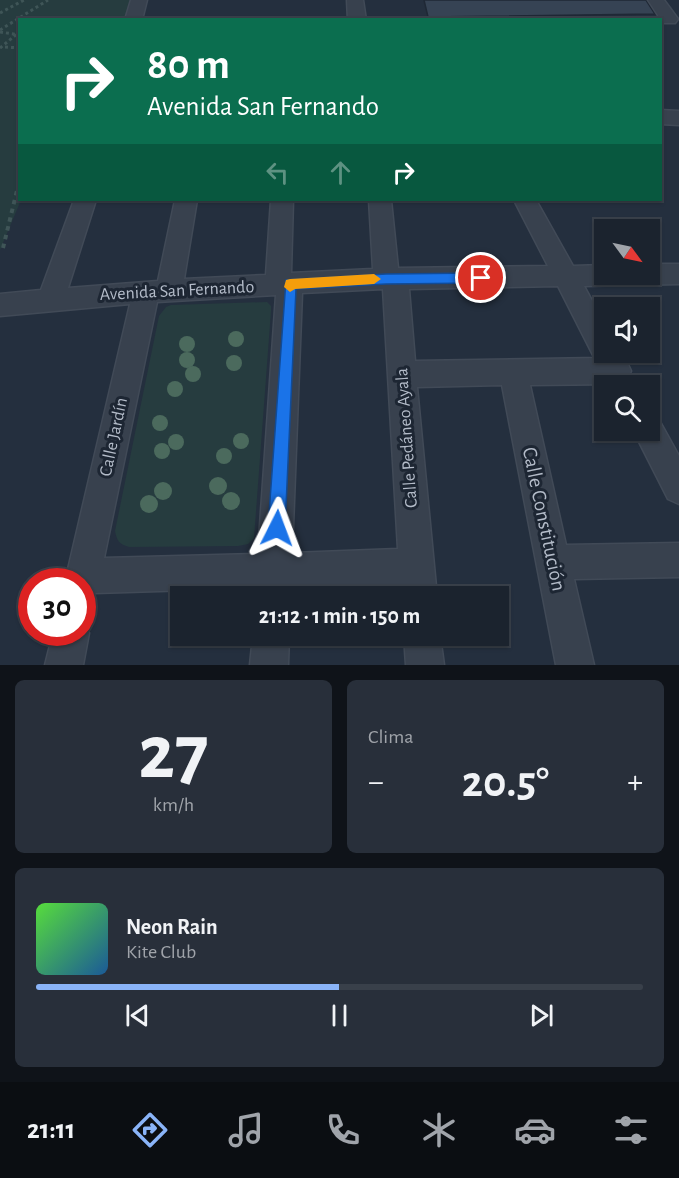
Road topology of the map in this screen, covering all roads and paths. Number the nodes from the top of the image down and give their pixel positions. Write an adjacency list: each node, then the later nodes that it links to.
1 (24, 0): 6 (path)
2 (48, 0): 7 (path)
3 (139, 0): 8 (street)
4 (355, 0): 9 (street)
5 (656, 0): 11 (street)
6 (0, 13)
7 (20, 18)
8 (134, 18)
9 (357, 18)
10 (18, 19): 12 (path)
11 (669, 19)
12 (0, 31): 13 (path)
13 (18, 34): 14 (path)
14 (4, 47): 15 (path); 16 (path)
15 (0, 48)
16 (18, 48)
17 (662, 117): 18 (street)
18 (679, 118)
19 (18, 186): 25 (path)
20 (85, 201): 31 (street)
21 (186, 201): 30 (street, Calle Jardín)
22 (282, 201): 29 (street)
23 (380, 201): 28 (street, Calle Pedáneo Ayala)
24 (526, 201): 27 (street)
25 (3, 249)
26 (679, 274): 27 (street, Avenida San Fernando)
27 (567, 277): 28 (street, Avenida San Fernando); 33 (street)
28 (391, 279): 29 (street, Avenida San Fernando); 35 (street, Calle Pedáneo Ayala)
29 (284, 284): 30 (street, Avenida San Fernando); 43 (street)
30 (157, 292): 31 (street, Avenida San Fernando); 40 (street, Calle Jardín)
31 (51, 300): 32 (street, Avenida San Fernando)
32 (2, 310)
33 (613, 364): 34 (street)
34 (513, 372): 35 (street); 39 (street, Calle Constitución)
35 (402, 374): 42 (street, Calle Pedáneo Ayala)
36 (654, 441): 37 (street)
37 (679, 488)
38 (679, 560): 39 (street)
39 (553, 562): 50 (street, Calle Constitución)
40 (86, 568)
41 (96, 579): 43 (street)
42 (418, 582): 43 (street)
43 (274, 584)
44 (68, 646): 47 (street)
45 (270, 646): 48 (street)
46 (423, 646): 49 (street)
47 (64, 665)
48 (269, 665)
49 (425, 665)
50 (575, 665)

